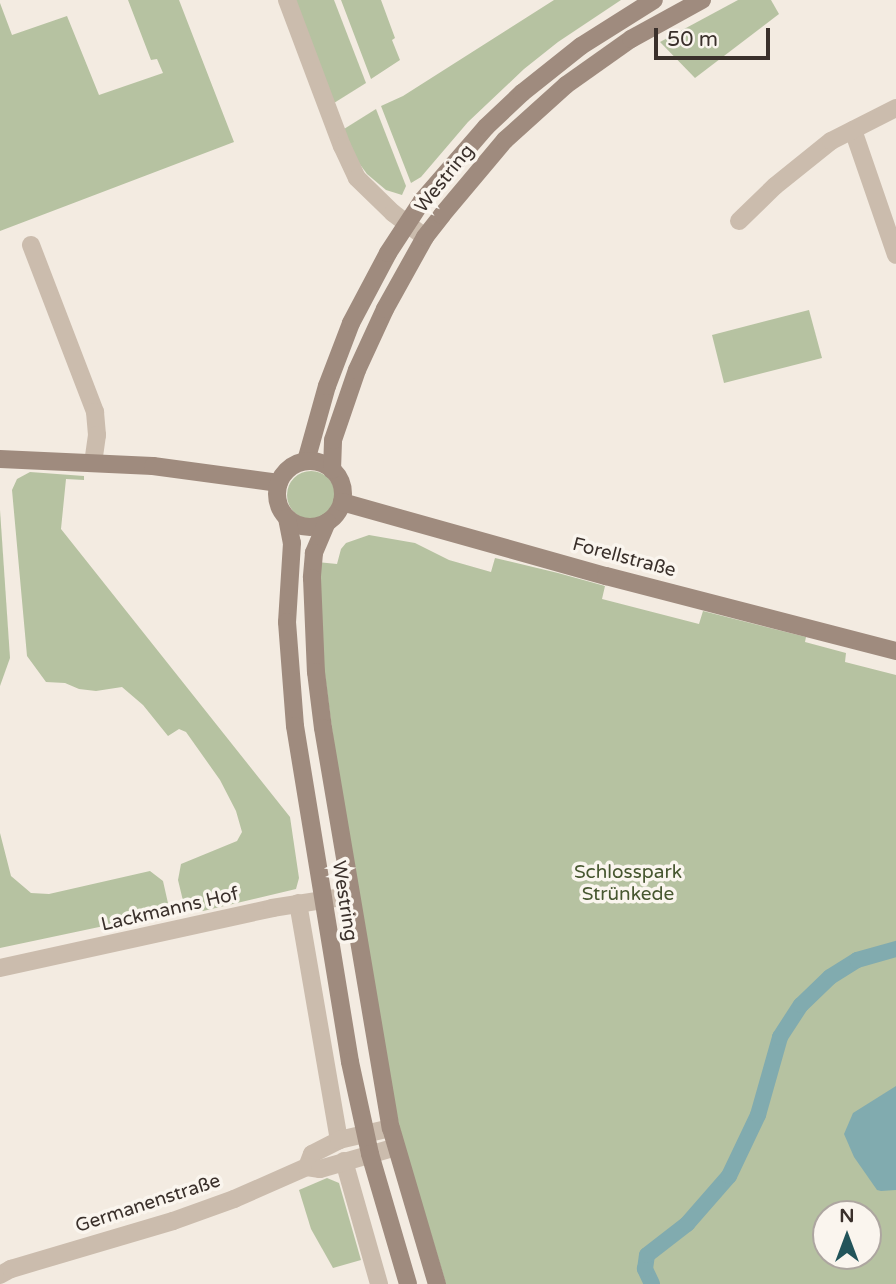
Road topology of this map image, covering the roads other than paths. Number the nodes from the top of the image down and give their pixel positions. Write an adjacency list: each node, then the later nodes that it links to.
1 (287, 0): 7 (street)
2 (654, 0): 7 (main road, Westring)
3 (702, 0): 8 (main road, Westring)
4 (896, 108): 5 (street)
5 (853, 130): 6 (street); 10 (street)
6 (739, 221)
7 (407, 224): 8 (street); 12 (main road, Westring)
8 (425, 237): 14 (main road, Westring)
9 (31, 246): 13 (street)
10 (896, 255)
11 (0, 459): 13 (main road)
12 (306, 461): 14 (main road); 15 (main road)
13 (93, 462): 15 (main road)
14 (332, 470): 16 (main road)
15 (279, 484): 17 (main road)
16 (342, 502): 18 (main road); 19 (main road, Forellstraße)
17 (287, 518): 18 (main road); 21 (main road, Westring)
18 (327, 522): 20 (main road, Westring)
19 (896, 651)
20 (349, 896): 21 (street, Lackmanns Hof); 24 (main road, Westring)
21 (323, 900): 22 (street, Lackmanns Hof); 25 (main road, Westring)
22 (298, 903): 23 (street, Lackmanns Hof); 26 (street)
23 (0, 968)
24 (391, 1128): 25 (street, Germanenstraße); 27 (main road, Westring)
25 (365, 1134): 26 (street, Germanenstraße); 28 (main road, Westring)
26 (339, 1140): 30 (street, Germanenstraße)
27 (396, 1147): 28 (street, Germanenstraße); 34 (main road, Westring)
28 (370, 1154): 29 (street, Germanenstraße); 33 (main road, Westring)
29 (344, 1161): 30 (street, Germanenstraße); 32 (street)
30 (307, 1167): 31 (street, Germanenstraße)
31 (0, 1275)
32 (379, 1284)
33 (408, 1284)
34 (437, 1284)

